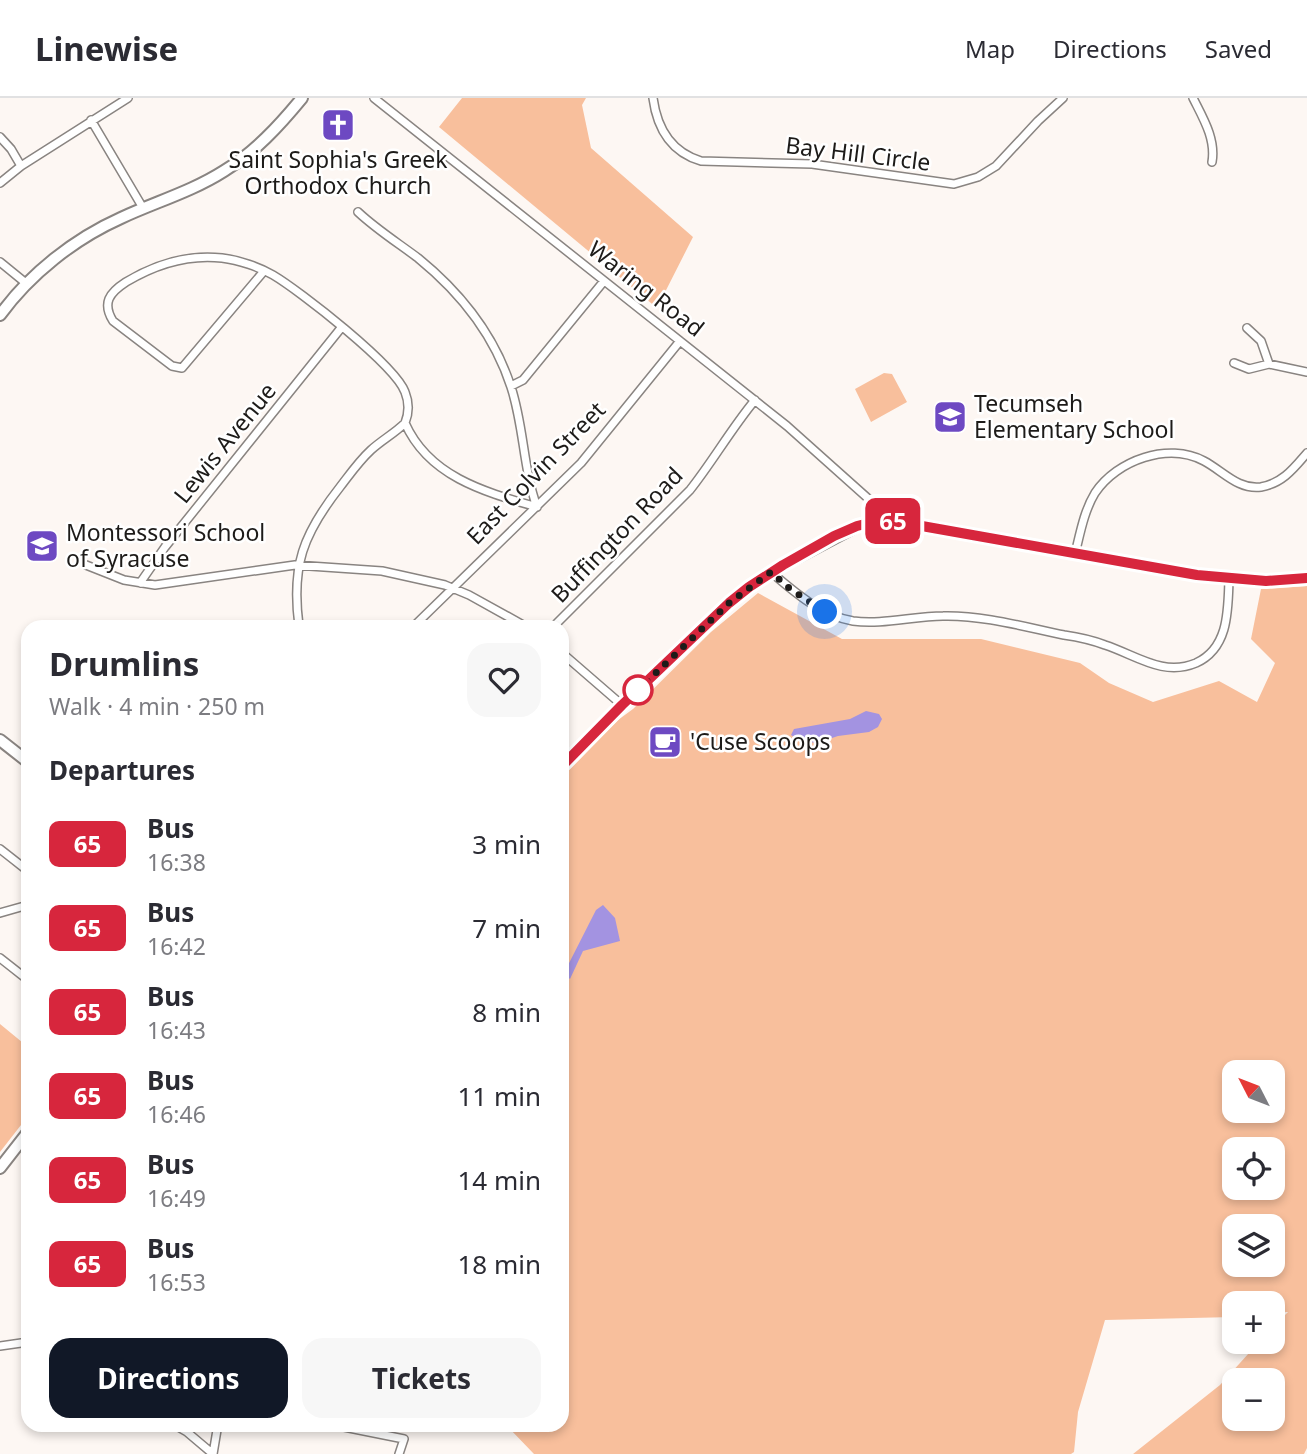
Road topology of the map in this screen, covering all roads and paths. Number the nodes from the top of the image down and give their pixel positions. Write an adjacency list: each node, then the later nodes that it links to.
1 (128, 98): 7 (street)
2 (302, 98): 12 (street)
3 (374, 98): 16 (street, Waring Road)
4 (653, 98): 5 (street, Bay Hill Circle)
5 (1063, 98)
6 (1192, 98): 9 (street)
7 (91, 120): 10 (street); 12 (street)
8 (0, 137): 10 (street)
9 (1212, 162)
10 (21, 166): 11 (street)
11 (0, 183)
12 (143, 208): 17 (street)
13 (358, 212): 25 (street)
14 (0, 262): 17 (street)
15 (264, 271): 15 (street); 19 (street)
16 (604, 281): 21 (street, Waring Road); 25 (street)
17 (27, 284): 18 (street)
18 (0, 315)
19 (341, 328): 27 (street); 37 (street, Lewis Avenue)
20 (1247, 328): 23 (street)
21 (680, 341): 26 (street, Waring Road); 29 (street, East Colvin Street)
22 (1234, 363): 23 (street)
23 (1269, 364): 24 (street)
24 (1307, 372)
25 (511, 386): 29 (street)
26 (755, 400): 30 (street, Waring Road); 42 (street, Buffington Road)
27 (405, 423): 29 (street); 33 (street)
28 (1307, 453): 31 (street)
29 (537, 508): 38 (street, East Colvin Street)
30 (885, 519): 31 (street); 34 (street)
31 (1075, 554): 36 (street)
32 (86, 565): 37 (street)
33 (299, 565): 37 (street); 38 (street); 39 (street)
34 (771, 572): 36 (street); 44 (street)
35 (1307, 578): 36 (street)
36 (1229, 579)
37 (140, 583)
38 (453, 588): 40 (street, East Colvin Street); 41 (street)
39 (298, 620)
40 (420, 620)
41 (514, 620)
42 (560, 620)
43 (569, 659): 44 (street)
44 (622, 705): 47 (street)
45 (0, 740): 46 (street)
46 (21, 756)
47 (569, 759)
48 (0, 849): 49 (street)
49 (21, 866)
50 (21, 907): 51 (street)
51 (0, 913)
52 (0, 958): 53 (street)
53 (21, 975)
54 (21, 1141): 55 (street)
55 (0, 1168)
56 (21, 1343): 57 (street)
57 (0, 1346)
58 (187, 1432): 61 (street)
59 (217, 1432): 61 (street)
60 (369, 1432): 62 (street)
61 (213, 1454)
62 (399, 1454)

